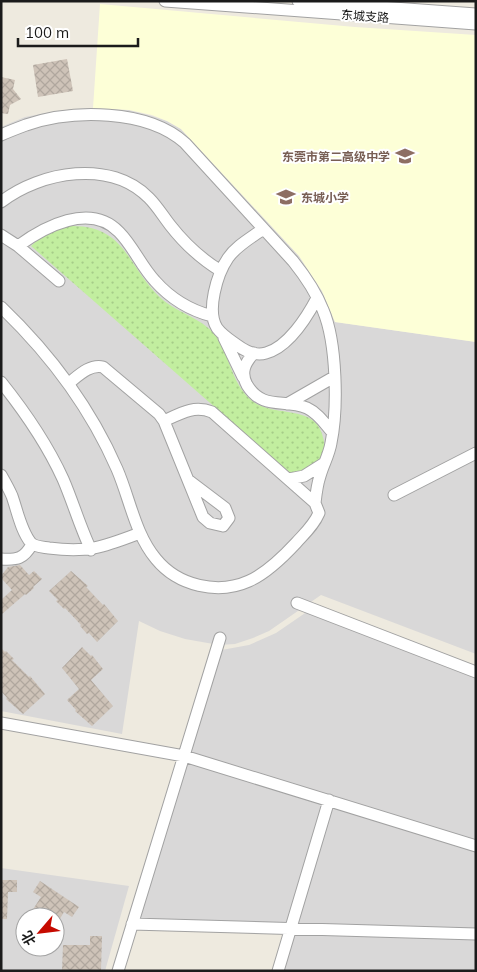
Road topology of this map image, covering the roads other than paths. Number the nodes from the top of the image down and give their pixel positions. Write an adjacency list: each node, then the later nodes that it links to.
1 (165, 1): 4 (street, 东城支路)
2 (298, 1): 3 (street, 东城支路)
3 (476, 14)
4 (476, 24)
5 (1, 135): 7 (street)
6 (1, 202): 10 (street)
7 (263, 229): 10 (street); 12 (street)
8 (1, 235): 9 (street)
9 (18, 246): 11 (street); 14 (street)
10 (221, 271): 14 (street)
11 (59, 282)
12 (317, 298): 16 (street); 17 (street)
13 (1, 307): 20 (street)
14 (212, 316): 15 (street)
15 (222, 334): 16 (street); 18 (street)
16 (254, 353): 18 (street)
17 (334, 377): 21 (street); 23 (street)
18 (245, 380): 21 (street)
19 (1, 382): 33 (street)
20 (69, 383): 22 (street); 31 (street)
21 (288, 404): 23 (street)
22 (164, 421): 27 (street); 28 (street)
23 (332, 432): 25 (street)
24 (476, 453): 29 (street)
25 (325, 463): 27 (street); 30 (street)
26 (1, 475): 32 (street)
27 (289, 479): 30 (street)
28 (188, 480)
29 (394, 495)
30 (315, 503): 31 (street)
31 (140, 533): 33 (street)
32 (32, 544): 33 (street); 34 (street)
33 (91, 550)
34 (1, 559)
35 (297, 603): 37 (street)
36 (220, 638): 39 (street)
37 (476, 672)
38 (1, 723): 39 (street)
39 (184, 756): 40 (street); 42 (street)
40 (329, 800): 41 (street); 43 (street)
41 (476, 846)
42 (132, 924): 43 (street); 45 (street)
43 (291, 928): 44 (street); 46 (street)
44 (476, 934)
45 (118, 971)
46 (278, 971)

